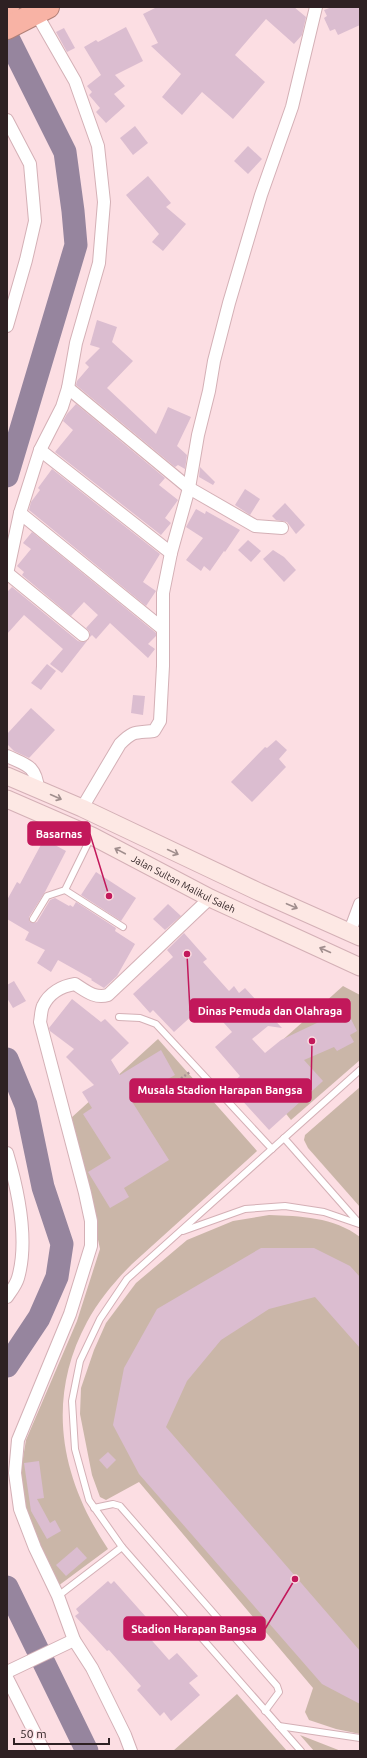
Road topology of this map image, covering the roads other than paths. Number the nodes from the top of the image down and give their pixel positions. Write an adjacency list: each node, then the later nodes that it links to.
1 (316, 7): 8 (street)
2 (42, 10): 3 (highway); 6 (street)
3 (7, 28)
4 (7, 120): 5 (street)
5 (7, 326)
6 (68, 388): 7 (street); 8 (street)
7 (40, 450): 9 (street); 11 (street)
8 (188, 488): 10 (street); 11 (street)
9 (20, 513): 12 (street); 13 (street)
10 (282, 528)
11 (171, 553): 13 (street)
12 (7, 573): 14 (street)
13 (164, 629): 19 (street)
14 (83, 635)
15 (7, 756): 17 (street)
16 (7, 776): 17 (main road)
17 (38, 789): 19 (main road, one-way to 19)
18 (7, 799): 20 (main road, Jalan Sultan Malikul Saleh)
19 (82, 808): 22 (main road, one-way to 22)
20 (92, 836): 21 (lane); 23 (main road, Jalan Sultan Malikul Saleh, one-way to 20)
21 (65, 890): 26 (lane); 27 (lane)
22 (258, 892): 25 (main road); 28 (main road, one-way to 28)
23 (210, 898): 25 (main road, Jalan Sultan Malikul Saleh); 40 (street)
24 (360, 904): 28 (street)
25 (248, 915): 29 (main road, Jalan Sultan Malikul Saleh, one-way to 25)
26 (33, 919)
27 (122, 927)
28 (357, 935)
29 (360, 967)
30 (119, 1017): 33 (lane)
31 (360, 1070): 32 (lane)
32 (284, 1138): 33 (lane); 35 (lane)
33 (272, 1149): 36 (lane)
34 (7, 1153): 37 (street)
35 (359, 1224): 36 (lane)
36 (180, 1232): 38 (lane)
37 (7, 1297)
38 (94, 1508): 39 (lane); 44 (lane)
39 (122, 1547): 40 (lane); 44 (lane)
40 (58, 1596): 41 (street)
41 (74, 1640): 42 (street); 48 (street)
42 (11, 1670)
43 (7, 1678): 47 (street)
44 (265, 1710): 45 (lane)
45 (279, 1726): 46 (lane); 49 (lane)
46 (360, 1738)
47 (44, 1751)
48 (131, 1751)
49 (301, 1751)

